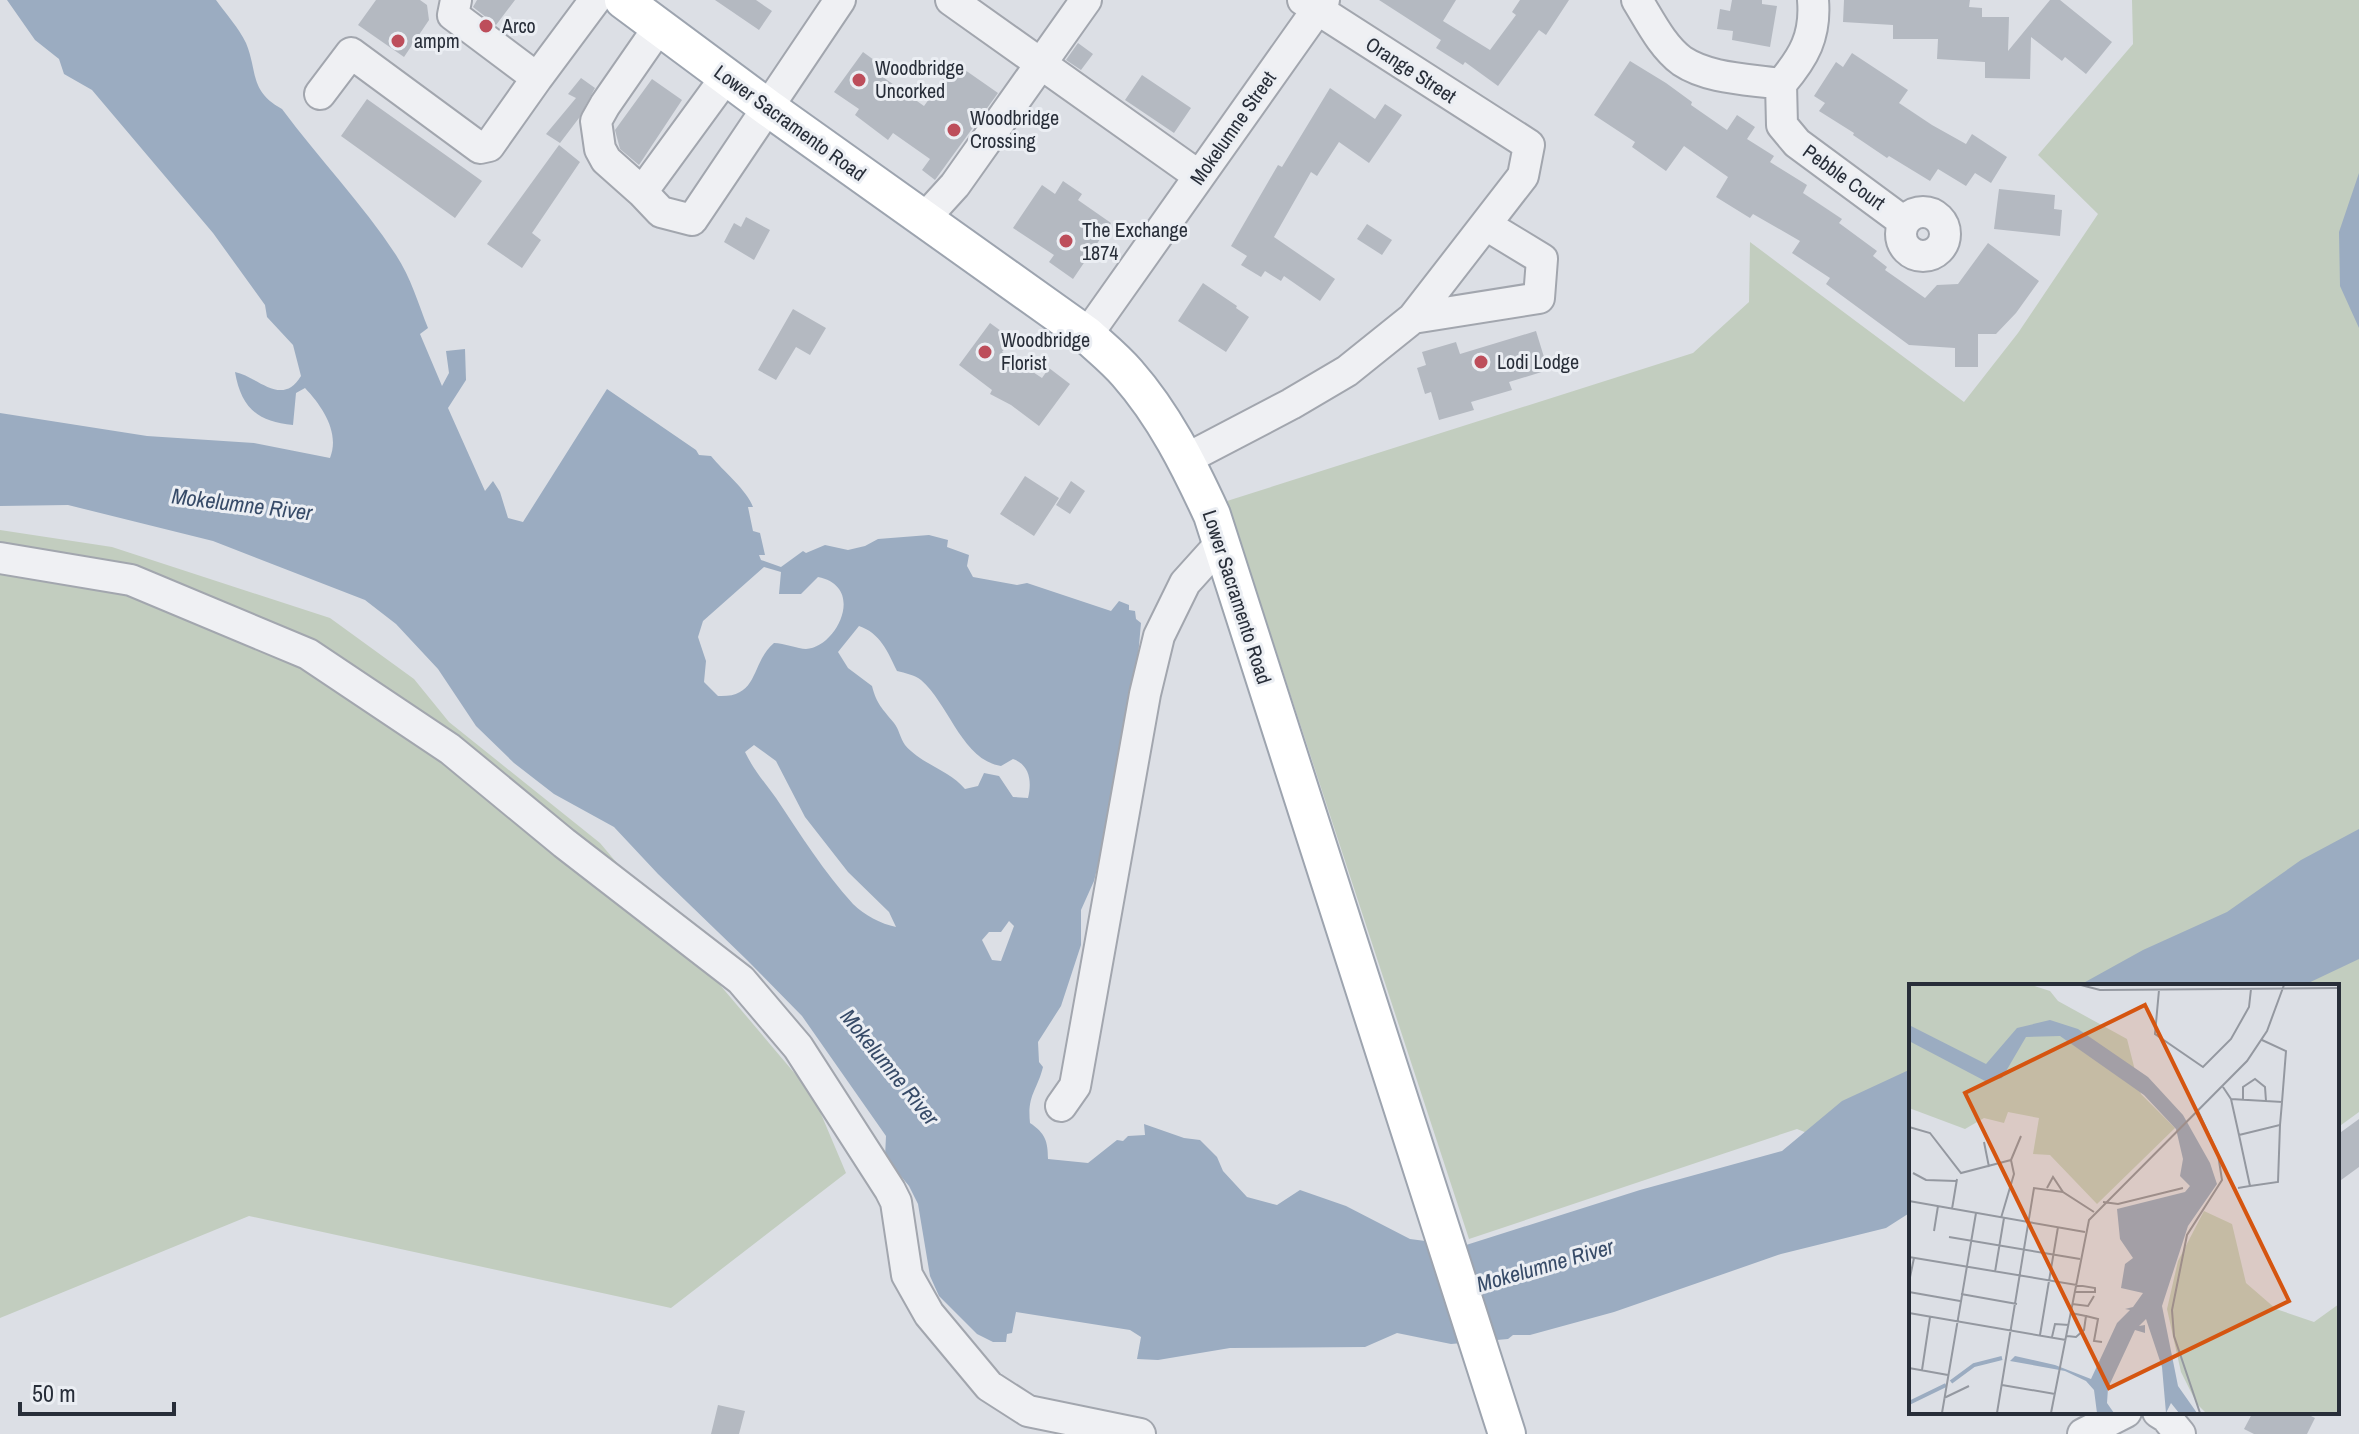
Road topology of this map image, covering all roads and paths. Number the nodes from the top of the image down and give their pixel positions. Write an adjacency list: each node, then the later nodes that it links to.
1 (456, 0): 13 (street)
2 (595, 0): 13 (street)
3 (623, 0): 10 (main road, Lower Sacramento Road)
4 (840, 0): 16 (street)
5 (951, 0): 11 (street)
6 (1086, 0): 11 (street)
7 (1637, 0): 14 (street)
8 (1813, 0): 14 (street)
9 (1315, 3): 17 (street, Mokelumne Street); 21 (street, Orange Street)
10 (659, 27): 12 (main road, Lower Sacramento Road); 18 (street)
11 (1040, 64): 17 (street); 19 (street)
12 (726, 77): 16 (main road, Lower Sacramento Road); 18 (street)
13 (537, 78): 15 (street)
14 (1781, 84): 20 (street, Pebble Court)
15 (320, 94)
16 (767, 107): 18 (street); 19 (main road, Lower Sacramento Road)
17 (1199, 176): 23 (street, Mokelumne Street)
18 (642, 192)
19 (924, 219): 23 (main road, Lower Sacramento Road)
20 (1904, 222)
21 (1486, 225): 22 (street); 22 (street)
22 (1413, 318): 24 (street)
23 (1087, 335): 24 (main road, Lower Sacramento Road)
24 (1186, 459): 25 (main road, Lower Sacramento Road)
25 (1221, 543): 27 (street); 31 (main road, Lower Sacramento Road)
26 (0, 558): 30 (street)
27 (1061, 1106)
28 (2122, 1414): 32 (street)
29 (2161, 1414): 33 (street)
30 (1140, 1434)
31 (1507, 1434)
32 (2083, 1434)
33 (2180, 1434)

